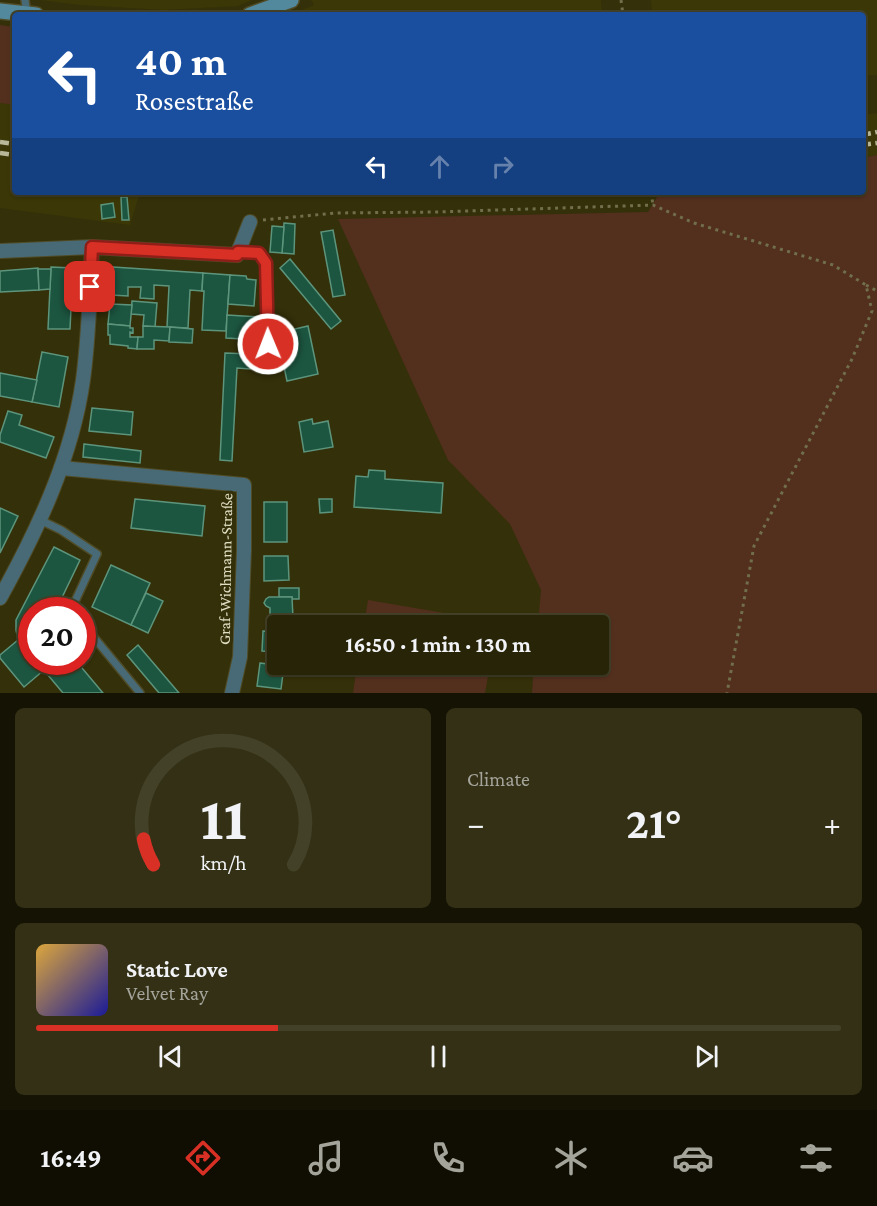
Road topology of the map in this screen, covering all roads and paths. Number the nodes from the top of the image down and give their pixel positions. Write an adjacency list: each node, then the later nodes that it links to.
1 (291, 0): 4 (main road)
2 (0, 10): 3 (main road)
3 (29, 10)
4 (258, 12)
5 (651, 195): 6 (path)
6 (653, 205): 7 (path); 11 (path)
7 (250, 222): 10 (street)
8 (92, 247): 9 (street); 10 (street); 14 (street)
9 (0, 251)
10 (238, 252): 13 (lane)
11 (866, 285): 12 (path); 21 (path)
12 (877, 291)
13 (268, 365)
14 (61, 468): 15 (street); 20 (street, Graf-Wichmann-Straße)
15 (40, 520): 16 (lane); 17 (street)
16 (77, 597)
17 (0, 598)
18 (96, 640): 19 (lane)
19 (140, 693)
20 (232, 693)
21 (727, 693)

